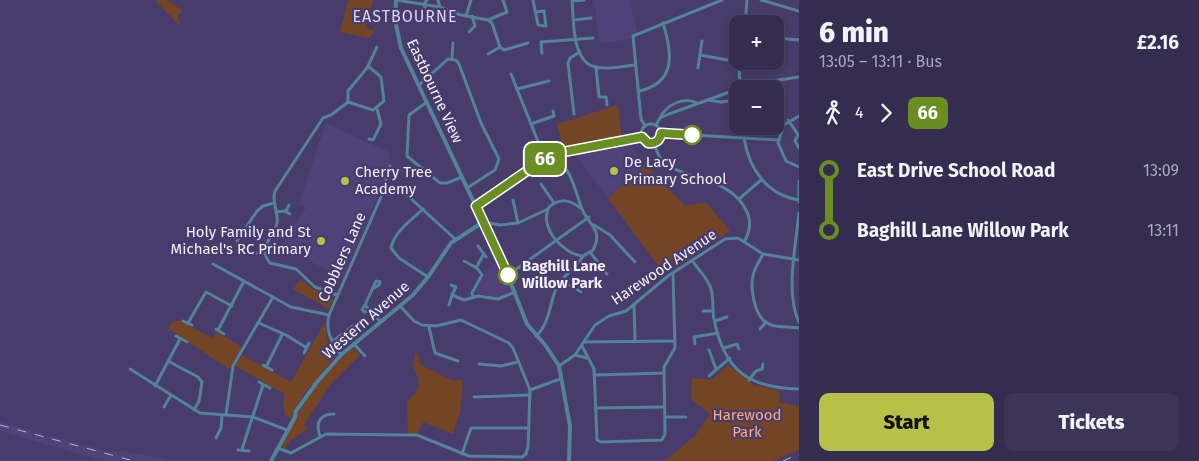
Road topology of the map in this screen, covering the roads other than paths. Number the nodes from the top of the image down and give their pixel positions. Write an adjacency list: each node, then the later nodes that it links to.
1 (396, 0): 12 (street); 49 (street, Eastbourne View)
2 (428, 0): 12 (street)
3 (438, 0): 13 (street)
4 (471, 0): 17 (street)
5 (503, 0): 20 (street)
6 (533, 0): 15 (street)
7 (584, 0): 11 (street)
8 (722, 0): 22 (street)
9 (747, 0): 16 (street)
10 (760, 0): 14 (street)
11 (572, 1): 21 (street)
12 (424, 4): 13 (street); 13 (street)
13 (441, 7): 17 (street)
14 (799, 11)
15 (536, 12): 15 (street)
16 (746, 15)
17 (466, 16): 18 (street)
18 (475, 16): 20 (street); 23 (street)
19 (591, 18): 21 (street)
20 (488, 20): 34 (street)
21 (574, 20): 24 (street)
22 (662, 23): 41 (street); 51 (street)
23 (471, 32)
24 (576, 38): 25 (street); 35 (street); 36 (street)
25 (593, 38)
26 (784, 39): 28 (street)
27 (520, 40): 32 (street)
28 (799, 40)
29 (702, 42): 38 (street)
30 (453, 43): 39 (street)
31 (528, 43): 32 (street)
32 (522, 45): 34 (street)
33 (377, 47): 42 (street)
34 (500, 47): 37 (street)
35 (580, 52): 43 (street); 61 (street)
36 (542, 53)
37 (488, 54)
38 (700, 56): 40 (street); 44 (street)
39 (452, 58): 49 (street); 85 (street)
40 (729, 60)
41 (635, 65): 43 (street); 51 (street)
42 (368, 66): 55 (street); 59 (street)
43 (596, 67): 58 (street)
44 (698, 68)
45 (511, 74): 50 (street)
46 (799, 76): 47 (street)
47 (777, 80)
48 (549, 81): 50 (street)
49 (419, 85): 56 (street, Eastbourne View)
50 (517, 89): 65 (street)
51 (639, 91): 67 (street)
52 (729, 92): 53 (street)
53 (707, 100): 54 (street); 57 (street)
54 (729, 101)
55 (348, 102): 59 (street); 91 (street)
56 (427, 102): 80 (street, Eastbourne View); 80 (street)
57 (697, 103): 63 (street); 63 (street)
58 (607, 105)
59 (377, 109): 72 (street)
60 (553, 111): 65 (street)
61 (574, 114)
62 (799, 116): 64 (street)
63 (660, 118): 66 (street)
64 (788, 120): 69 (street); 73 (street)
65 (531, 124): 76 (street)
66 (656, 124): 67 (street); 68 (street)
67 (645, 126): 70 (street)
68 (661, 133): 71 (street); 74 (street)
69 (799, 136): 75 (street)
70 (642, 137): 74 (street); 76 (street)
71 (744, 138): 73 (street); 81 (street)
72 (369, 139)
73 (778, 140): 79 (street)
74 (654, 143): 88 (street)
75 (799, 148)
76 (545, 159): 94 (street)
77 (390, 166): 84 (street, Cobblers Lane)
78 (564, 166): 86 (street)
79 (799, 168)
80 (462, 177): 85 (street, Eastbourne View)
81 (761, 180): 88 (street); 89 (street)
82 (799, 181): 89 (street)
83 (541, 184): 92 (street)
84 (385, 185): 97 (street); 139 (street, Cobblers Lane)
85 (467, 188): 94 (street, Eastbourne View)
86 (578, 195): 90 (street); 95 (street)
87 (513, 200): 104 (street)
88 (739, 200): 110 (street)
89 (799, 200)
90 (573, 202): 92 (street); 95 (street)
91 (274, 203): 99 (street); 111 (street)
92 (554, 203): 96 (street)
93 (289, 205): 98 (street)
94 (476, 206): 103 (street, Eastbourne View)
95 (582, 208): 102 (street)
96 (548, 209): 104 (street); 109 (street)
97 (423, 210): 108 (street); 128 (street)
98 (286, 211): 99 (street); 101 (street)
99 (276, 212): 115 (street)
100 (799, 213): 119 (street)
101 (290, 214)
102 (589, 217): 105 (street); 109 (street)
103 (483, 222): 104 (street); 108 (street, Western Avenue); 123 (street, Eastbourne View)
104 (518, 223)
105 (594, 225): 106 (street); 107 (street)
106 (607, 232): 107 (street); 121 (street)
107 (597, 238): 114 (street)
108 (455, 239): 128 (street, Western Avenue)
109 (556, 240): 117 (street); 125 (street)
110 (744, 242): 116 (street); 118 (street, Harewood Avenue)
111 (238, 244): 113 (street); 115 (street)
112 (478, 246): 124 (street)
113 (233, 248)
114 (590, 252): 117 (street); 127 (street)
115 (264, 253): 139 (street)
116 (763, 254): 119 (street); 153 (street)
117 (583, 256): 130 (street)
118 (692, 260): 126 (street, Harewood Avenue); 146 (street)
119 (797, 260): 150 (street)
120 (467, 261): 124 (street)
121 (635, 262)
122 (213, 264): 131 (street)
123 (504, 266): 125 (street); 132 (street, Eastbourne View)
124 (476, 268): 140 (street)
125 (515, 270): 132 (street)
126 (673, 273): 129 (street, Harewood Avenue); 134 (street)
127 (606, 274)
128 (428, 277): 145 (street, Western Avenue)
129 (664, 279): 134 (street); 142 (street, Harewood Avenue)
130 (561, 280): 137 (street); 166 (street)
131 (243, 283): 141 (street); 144 (street)
132 (512, 283): 136 (street, Eastbourne View)
133 (452, 285): 138 (street)
134 (674, 285): 169 (street)
135 (374, 288): 156 (street)
136 (515, 292): 140 (street); 166 (street, Eastbourne View)
137 (581, 292)
138 (452, 295): 140 (street); 143 (street)
139 (337, 296): 148 (street, Cobblers Lane)
140 (473, 297)
141 (273, 298): 148 (street); 155 (street)
142 (634, 304): 168 (street); 174 (street, Harewood Avenue)
143 (449, 305)
144 (232, 306): 151 (street); 162 (street)
145 (401, 307): 156 (street, Western Avenue); 159 (street)
146 (713, 311): 147 (street); 152 (street)
147 (703, 312)
148 (329, 316): 171 (street, Cobblers Lane)
149 (727, 317): 152 (street)
150 (796, 317): 154 (street); 158 (street)
151 (183, 321)
152 (714, 321): 163 (street)
153 (766, 322): 158 (street); 160 (street)
154 (799, 322)
155 (259, 323): 164 (street); 214 (street)
156 (382, 323): 173 (street, Western Avenue)
157 (352, 326): 171 (street)
158 (791, 326): 161 (street)
159 (429, 327): 187 (street); 188 (street)
160 (760, 328)
161 (799, 328)
162 (224, 334)
163 (718, 334): 175 (street); 177 (street)
164 (282, 335): 176 (street); 194 (street)
165 (176, 336): 167 (street)
166 (536, 336): 191 (street, Eastbourne View)
167 (180, 338): 170 (street); 186 (street)
168 (635, 341): 169 (street); 174 (street)
169 (675, 341): 196 (street)
170 (187, 342)
171 (332, 342): 181 (street, Cobblers Lane)
172 (309, 343): 176 (street)
173 (354, 344): 181 (street, Western Avenue); 182 (street)
174 (582, 344): 183 (street, Harewood Avenue); 184 (street)
175 (695, 344)
176 (307, 348): 180 (street)
177 (724, 348): 178 (street); 185 (street)
178 (739, 349)
179 (709, 350): 193 (street)
180 (304, 353)
181 (341, 355): 219 (street, Western Avenue)
182 (365, 356)
183 (574, 356): 184 (street); 191 (street, Harewood Avenue)
184 (588, 358): 197 (street)
185 (730, 358): 193 (street); 201 (street)
186 (168, 361): 202 (street); 212 (street)
187 (458, 361)
188 (518, 362): 189 (street); 205 (street)
189 (479, 364)
190 (763, 364): 201 (street)
191 (559, 366): 200 (street)
192 (130, 369): 195 (street)
193 (716, 369): 199 (street)
194 (272, 370)
195 (135, 372): 198 (street); 202 (street)
196 (664, 373): 197 (street); 210 (street)
197 (595, 375): 211 (street)
198 (133, 376)
199 (710, 376)
200 (560, 379): 205 (street); 226 (street)
201 (749, 380): 204 (street)
202 (155, 386): 206 (street)
203 (270, 388): 215 (street)
204 (799, 389)
205 (530, 390): 207 (street)
206 (171, 395): 209 (street); 212 (street)
207 (529, 395): 208 (street); 218 (street)
208 (474, 397)
209 (164, 407)
210 (664, 407): 211 (street); 216 (street)
211 (595, 408): 216 (street)
212 (194, 410): 214 (street)
213 (334, 414): 220 (street)
214 (224, 415): 215 (street); 221 (street)
215 (253, 417): 219 (street); 223 (street)
216 (664, 417): 217 (street)
217 (686, 417)
218 (529, 428): 224 (street); 224 (street)
219 (287, 430): 222 (street, Western Avenue)
220 (320, 436): 222 (street); 224 (street)
221 (216, 438)
222 (278, 448): 225 (street)
223 (249, 452)
224 (462, 454)
225 (271, 461)
226 (569, 461)

